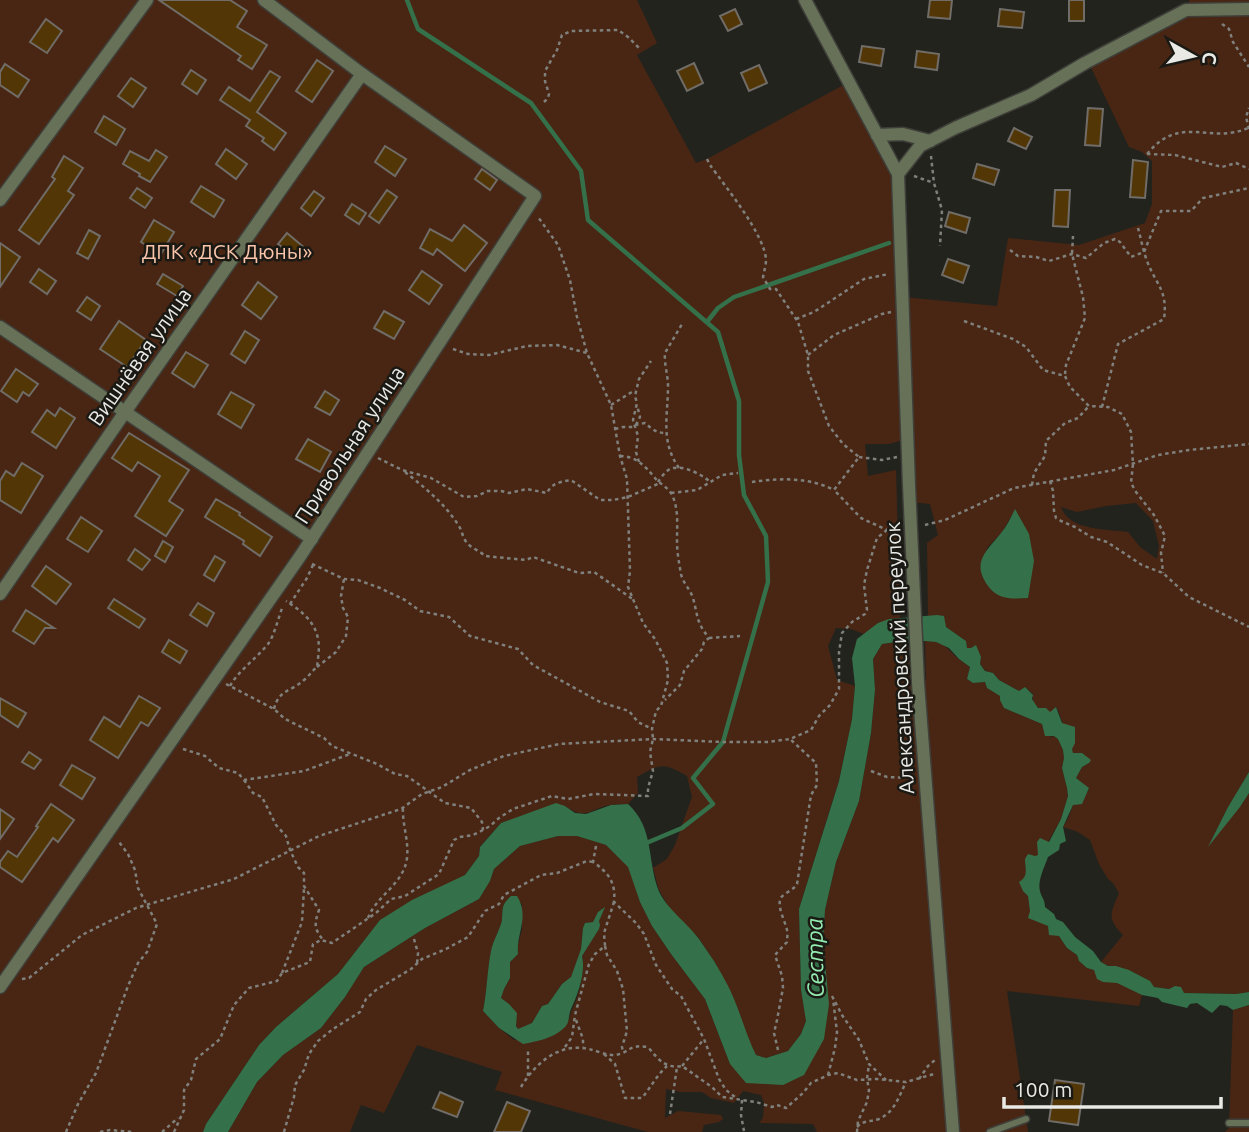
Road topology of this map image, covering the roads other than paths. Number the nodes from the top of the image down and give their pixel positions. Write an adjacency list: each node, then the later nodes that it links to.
1 (147, 0): 10 (street)
2 (264, 0): 6 (street, Привольная улица)
3 (805, 0): 7 (street)
4 (1188, 5): 5 (street); 8 (street)
5 (1249, 9)
6 (362, 74): 12 (street, Вишнёвая улица); 13 (street, Привольная улица)
7 (877, 135): 8 (street); 9 (street)
8 (930, 141): 9 (street)
9 (899, 176): 19 (street, Александровский переулок)
10 (0, 200)
11 (0, 327): 12 (street)
12 (125, 412): 13 (street); 14 (street, Вишнёвая улица)
13 (312, 539): 15 (street, Привольная улица)
14 (0, 594)
15 (0, 986)
16 (1026, 1119): 20 (lane)
17 (1229, 1123): 18 (lane)
18 (1249, 1123)
19 (953, 1132)
20 (990, 1132)

